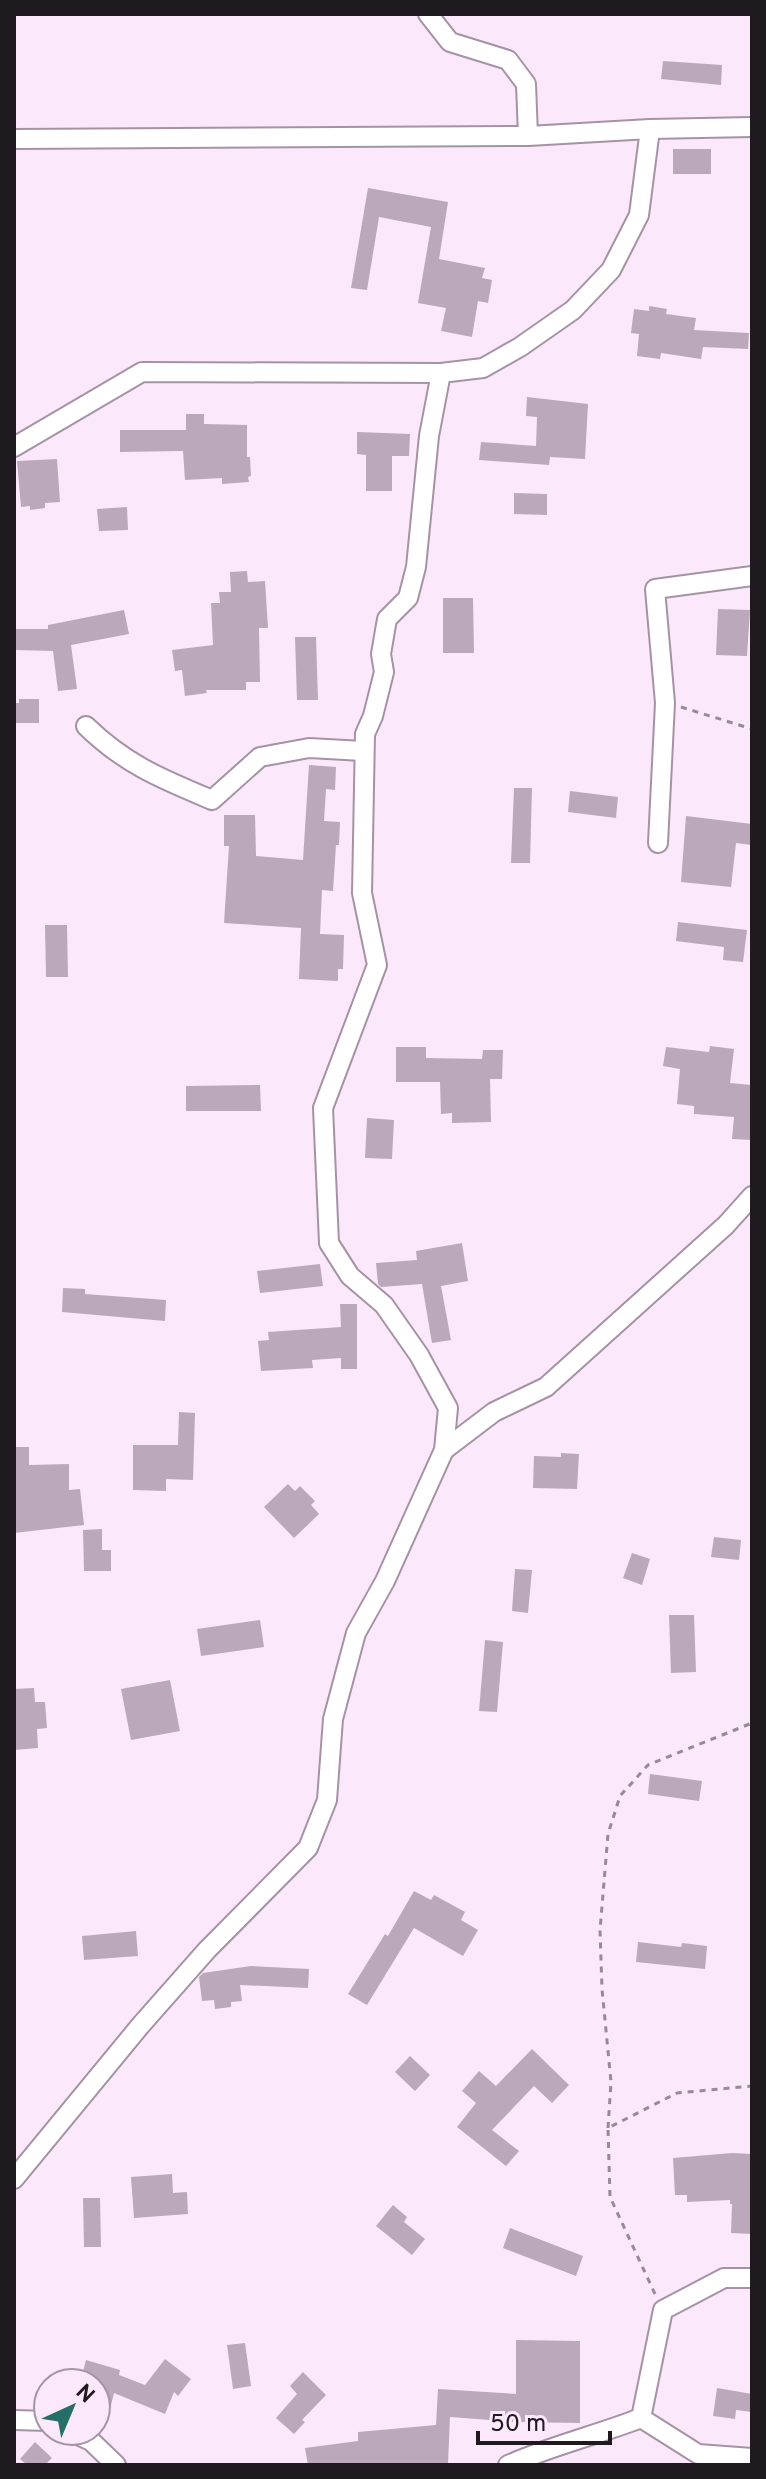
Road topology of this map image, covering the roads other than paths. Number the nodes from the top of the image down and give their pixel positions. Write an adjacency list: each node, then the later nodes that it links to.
1 (428, 14): 4 (street)
2 (752, 127): 3 (street)
3 (650, 129): 4 (street); 6 (street)
4 (528, 136): 5 (street)
5 (14, 139)
6 (441, 373): 7 (street); 10 (street)
7 (14, 447)
8 (752, 576): 11 (street)
9 (86, 726): 10 (street)
10 (363, 751): 13 (street)
11 (658, 843)
12 (752, 1196): 13 (street)
13 (444, 1450): 14 (street)
14 (14, 2179)
15 (752, 2278): 16 (street)
16 (641, 2418): 18 (street); 20 (street)
17 (97, 2447): 19 (street)
18 (752, 2458)
19 (116, 2465)
20 (508, 2465)

